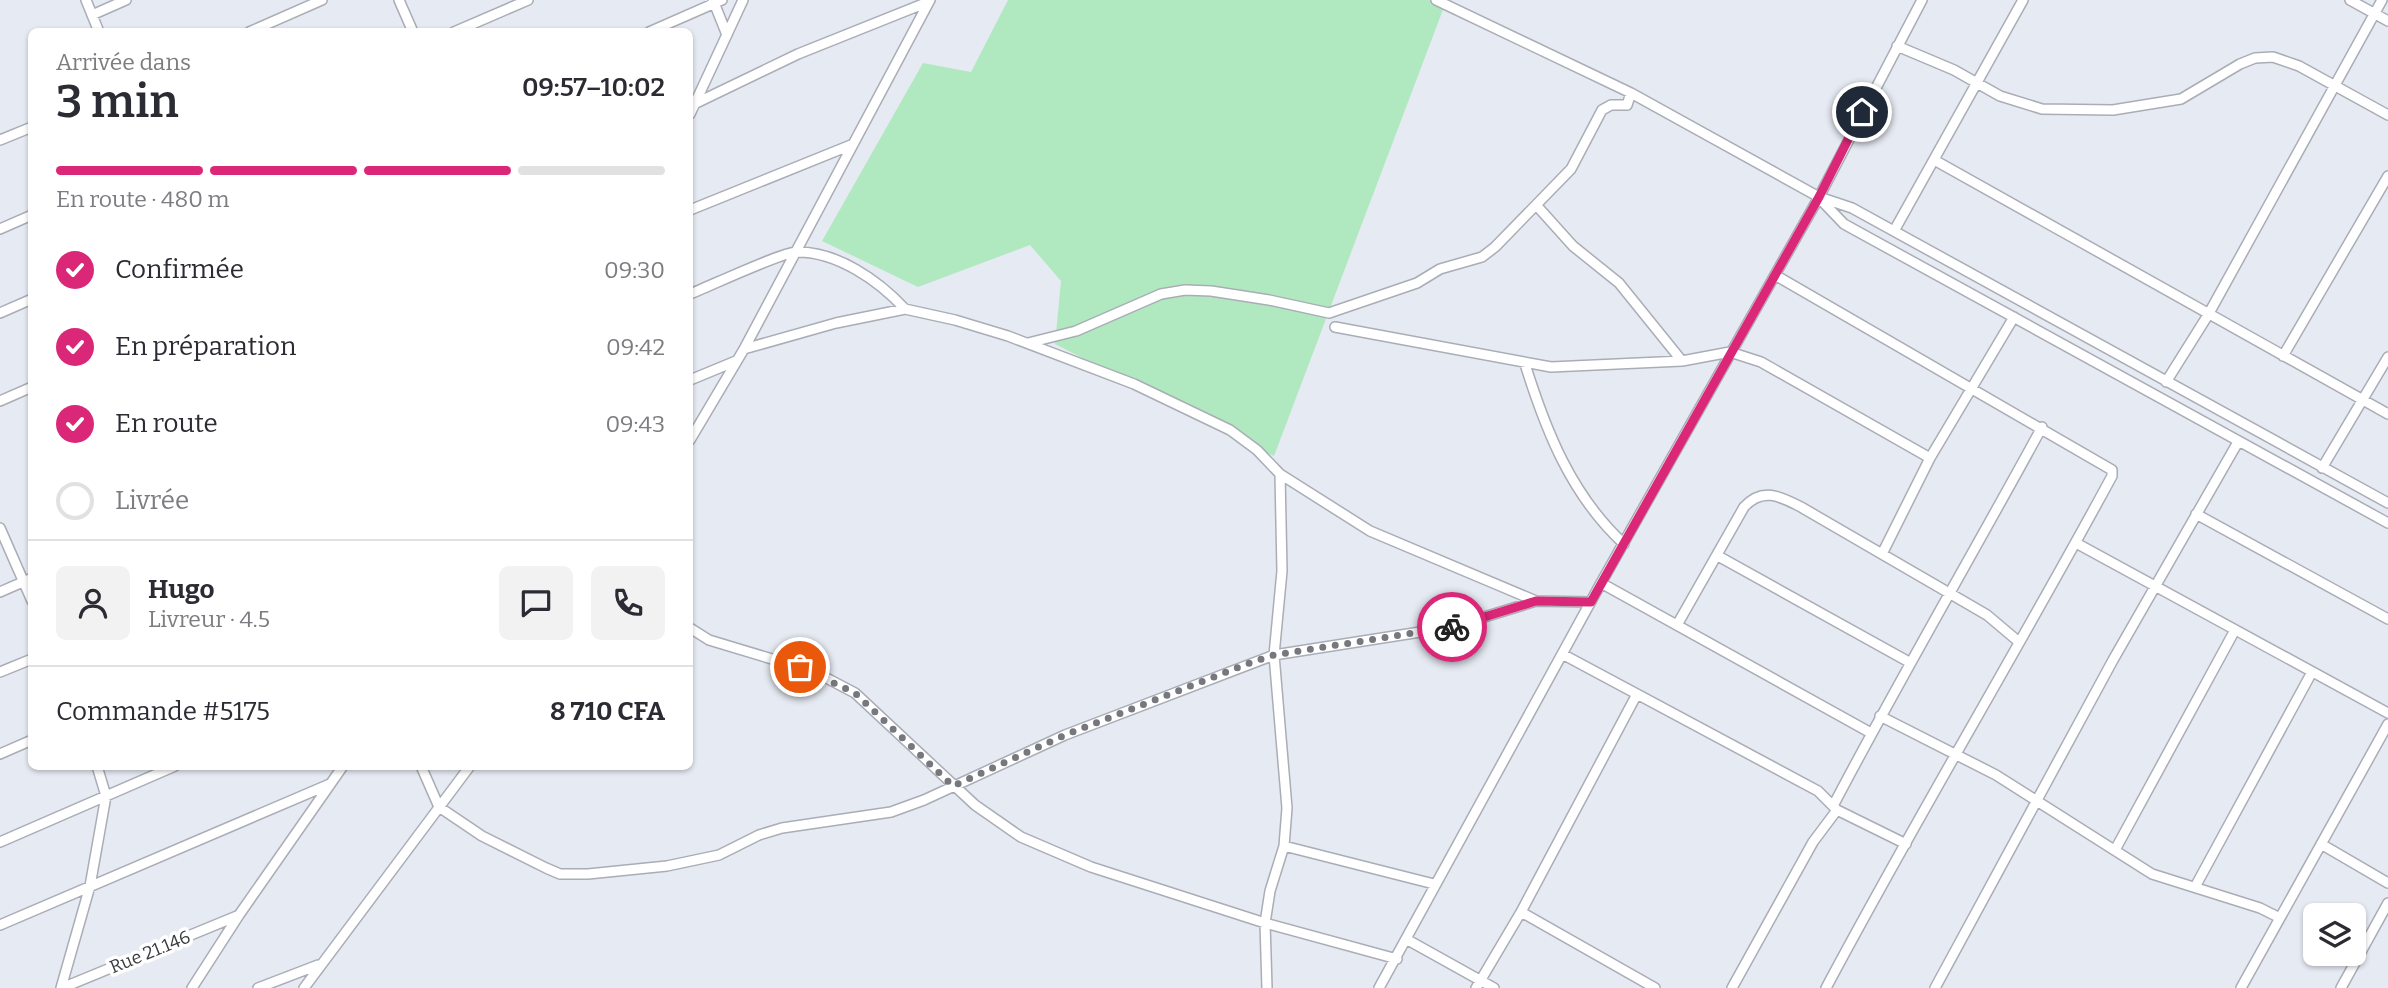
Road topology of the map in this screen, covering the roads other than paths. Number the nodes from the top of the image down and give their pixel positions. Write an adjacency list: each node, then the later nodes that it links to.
1 (86, 0): 15 (street)
2 (126, 0): 15 (street)
3 (322, 0): 18 (street)
4 (399, 0): 19 (street)
5 (528, 0): 20 (street)
6 (743, 0): 22 (street)
7 (1436, 0): 26 (street)
8 (1922, 0): 23 (street)
9 (2024, 0): 24 (street)
10 (2350, 0): 14 (street)
11 (2382, 0): 14 (street)
12 (716, 1): 21 (street); 22 (street)
13 (929, 1): 28 (street); 32 (street)
14 (2374, 14): 16 (street); 25 (street)
15 (92, 15): 17 (street)
16 (2388, 21)
17 (97, 28)
18 (258, 28)
19 (411, 28)
20 (463, 28)
21 (658, 28)
22 (727, 35): 27 (street)
23 (1897, 46): 24 (street); 35 (street)
24 (1978, 84): 25 (street); 33 (street)
25 (2334, 85): 29 (street); 47 (street)
26 (1632, 93): 35 (street); 36 (street)
27 (693, 103)
28 (693, 105)
29 (2388, 115)
30 (28, 129): 31 (street)
31 (0, 140)
32 (851, 145): 37 (street); 41 (street)
33 (1936, 161): 40 (street); 47 (street)
34 (2388, 176): 53 (street)
35 (1819, 197): 40 (street); 42 (street); 48 (street)
36 (1537, 206): 50 (street); 56 (street)
37 (693, 209)
38 (28, 217): 39 (street)
39 (0, 229)
40 (1894, 231): 59 (street)
41 (796, 252): 43 (street); 45 (street); 51 (street)
42 (1775, 275): 52 (street); 60 (street)
43 (693, 292)
44 (28, 301): 46 (street)
45 (905, 309): 50 (street); 51 (street)
46 (0, 313)
47 (2208, 315): 53 (street); 59 (street)
48 (2014, 317): 60 (street); 67 (street)
49 (1335, 327): 57 (street)
50 (1028, 342): 70 (street)
51 (744, 349): 55 (street)
52 (1730, 352): 56 (street); 68 (street); 76 (street)
53 (2283, 356): 62 (street)
54 (2388, 357): 62 (street)
55 (736, 361): 58 (street); 66 (street)
56 (1682, 361): 57 (street)
57 (1525, 363): 76 (street)
58 (693, 379)
59 (2166, 382): 69 (street)
60 (1974, 387): 65 (street); 68 (street)
61 (28, 389): 63 (street)
62 (2361, 400): 64 (street); 69 (street)
63 (0, 401)
64 (2388, 414)
65 (2042, 427): 75 (street); 83 (street)
66 (693, 435)
67 (2238, 442): 72 (street); 73 (street)
68 (1930, 458): 77 (street)
69 (2322, 468): 71 (street)
70 (1280, 474): 84 (street); 91 (street)
71 (2388, 503)
72 (2196, 514): 81 (street); 86 (street)
73 (2388, 523)
74 (0, 528): 79 (street)
75 (2076, 543): 81 (street); 90 (street)
76 (1624, 544): 80 (street)
77 (1882, 554): 78 (street); 83 (street)
78 (1717, 556): 87 (street); 94 (street)
79 (27, 580): 82 (street)
80 (1601, 583): 85 (street); 87 (street)
81 (2157, 587): 89 (street); 113 (street)
82 (0, 592)
83 (1951, 594): 90 (street); 94 (street)
84 (1536, 601): 85 (street); 91 (street)
85 (1591, 602): 92 (street)
86 (2388, 619)
87 (1676, 625): 101 (street)
88 (693, 630): 111 (street)
89 (2235, 630): 95 (street); 120 (street)
90 (2019, 642): 103 (street)
91 (1274, 655): 111 (street); 119 (street)
92 (1564, 655): 97 (street); 122 (street)
93 (28, 661): 96 (street)
94 (1909, 662): 99 (street)
95 (2312, 671): 98 (street); 124 (street)
96 (0, 672)
97 (1637, 694): 115 (street); 126 (street)
98 (2388, 713)
99 (1880, 716): 101 (street); 103 (street)
100 (2388, 724): 118 (street)
101 (1871, 733): 115 (street)
102 (28, 742): 104 (street)
103 (1955, 753): 113 (street); 117 (street)
104 (0, 754)
105 (98, 770): 112 (street)
106 (166, 770): 112 (street)
107 (340, 770): 110 (street)
108 (423, 770): 114 (street)
109 (467, 770): 114 (street)
110 (330, 785): 123 (street); 127 (street)
111 (953, 786): 114 (street); 129 (street)
112 (106, 796): 116 (street); 123 (street)
113 (2037, 802): 120 (street); 146 (street)
114 (439, 807): 133 (street)
115 (1835, 808): 117 (street); 144 (street)
116 (0, 842)
117 (1906, 844): 145 (street)
118 (2321, 844): 121 (street); 128 (street)
119 (1284, 846): 122 (street); 129 (street)
120 (2115, 850): 124 (street)
121 (2388, 883)
122 (1434, 884): 131 (street)
123 (90, 886): 130 (street); 136 (street)
124 (2195, 887): 128 (street)
125 (2388, 903): 135 (street)
126 (1521, 912): 134 (street); 143 (street)
127 (239, 915): 136 (street, Rue 21.146); 137 (street)
128 (2280, 918): 147 (street)
129 (1265, 922): 132 (street); 140 (street)
130 (0, 925)
131 (1406, 939): 132 (street); 134 (street)
132 (1396, 959): 141 (street)
133 (320, 964): 138 (street); 139 (street)
134 (1478, 984): 142 (street)
135 (2345, 987)
136 (61, 988)
137 (192, 988)
138 (258, 988)
139 (304, 988)
140 (1267, 988)
141 (1379, 988)
142 (1493, 988)
143 (1655, 988)
144 (1732, 988)
145 (1826, 988)
146 (1935, 988)
147 (2241, 988)

